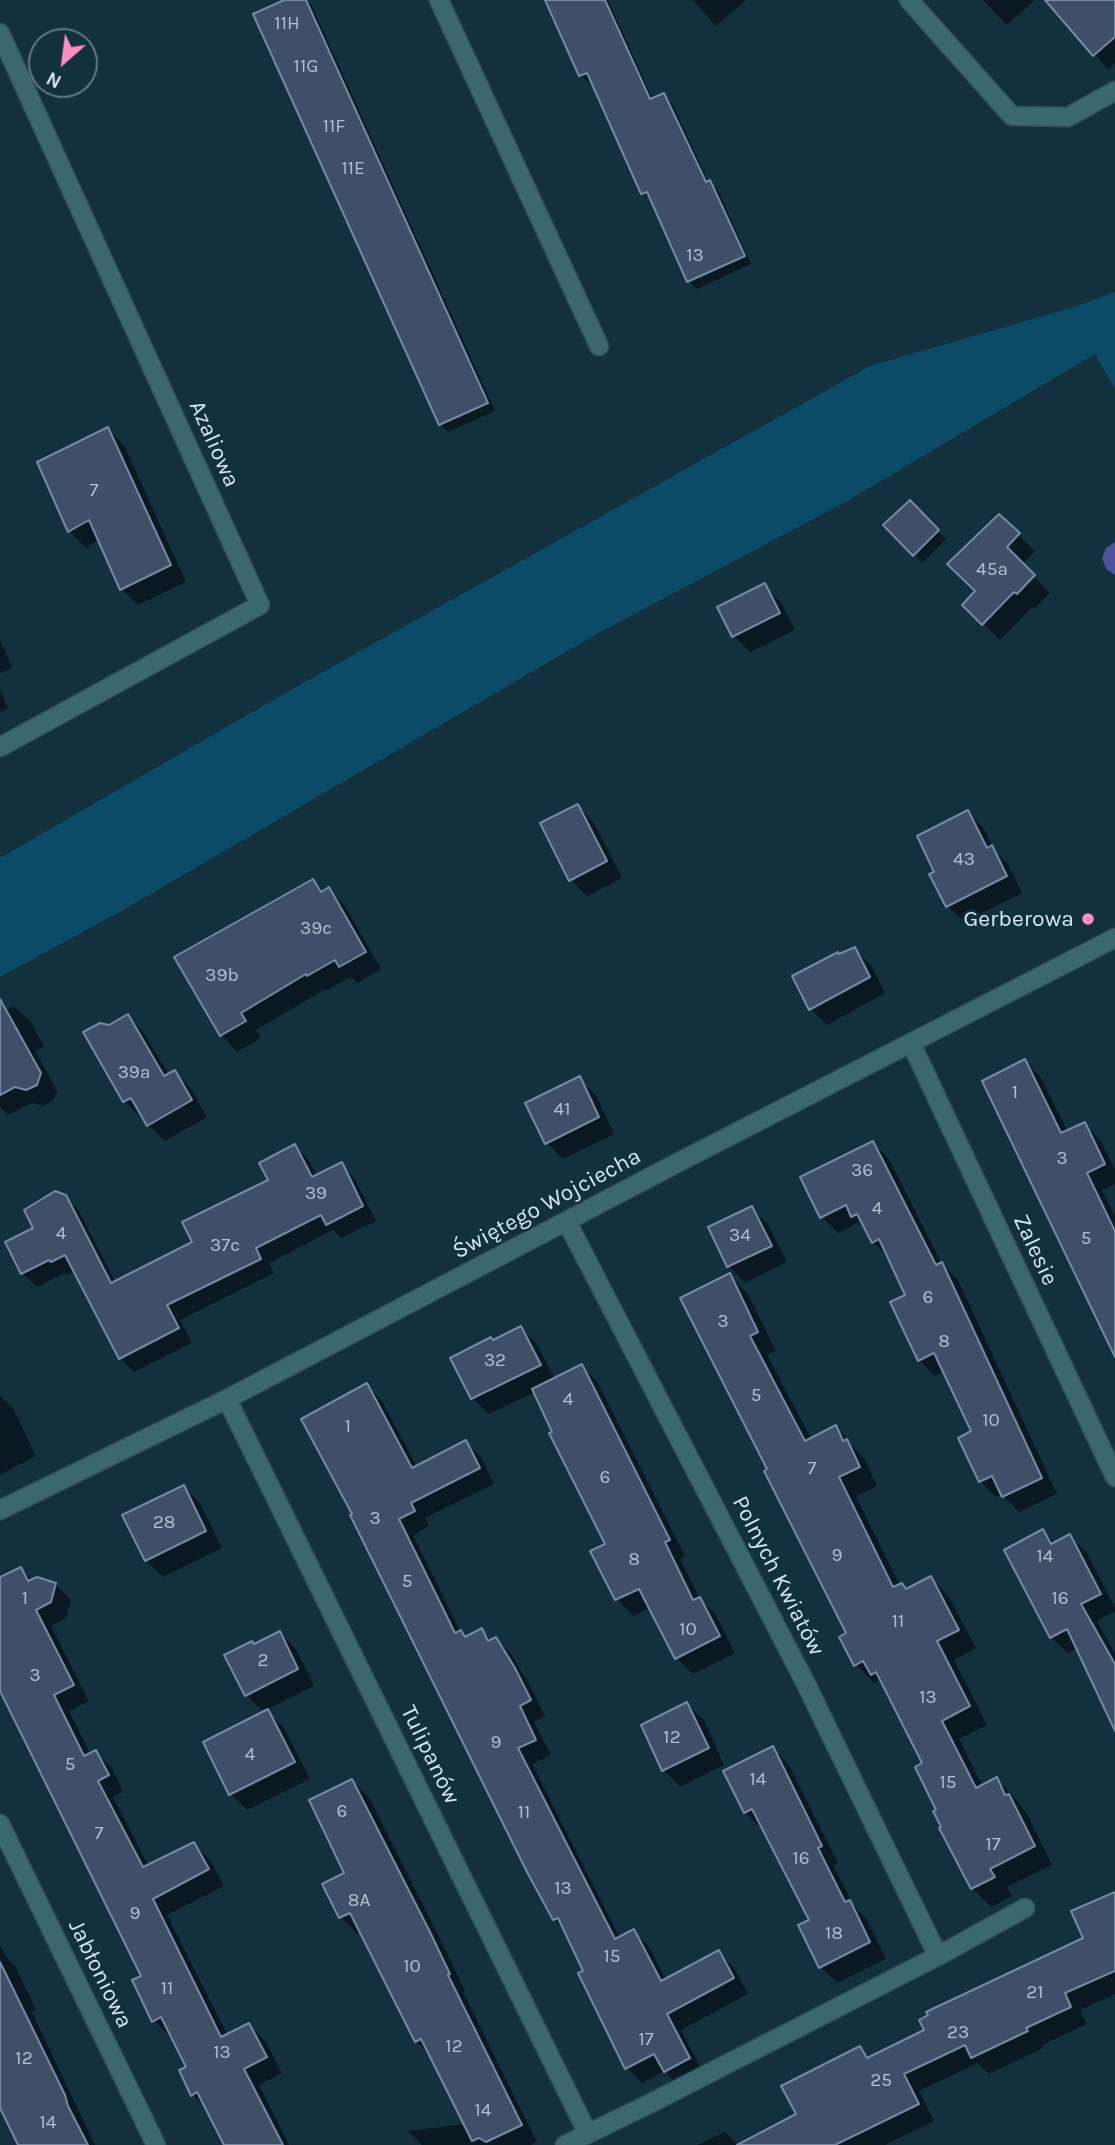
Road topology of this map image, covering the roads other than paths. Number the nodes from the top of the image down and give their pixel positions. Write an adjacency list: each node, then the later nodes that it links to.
1 (439, 0): 5 (street)
2 (909, 0): 4 (street)
3 (0, 33): 6 (street, Azaliowa)
4 (1115, 91)
5 (599, 346)
6 (0, 747)
7 (1115, 938): 8 (street, Świętego Wojciecha)
8 (911, 1043): 9 (street, Świętego Wojciecha); 11 (street, Zalesie)
9 (567, 1222): 10 (street, Świętego Wojciecha); 15 (street, Polnych Kwiatów)
10 (227, 1399): 12 (street, Świętego Wojciecha); 16 (street, Tulipanów)
11 (1115, 1477)
12 (0, 1510)
13 (0, 1824): 17 (street, Jabłoniowa)
14 (1025, 1908): 15 (street)
15 (938, 1956): 16 (street)
16 (588, 2134): 18 (street)
17 (156, 2145)
18 (565, 2145)

